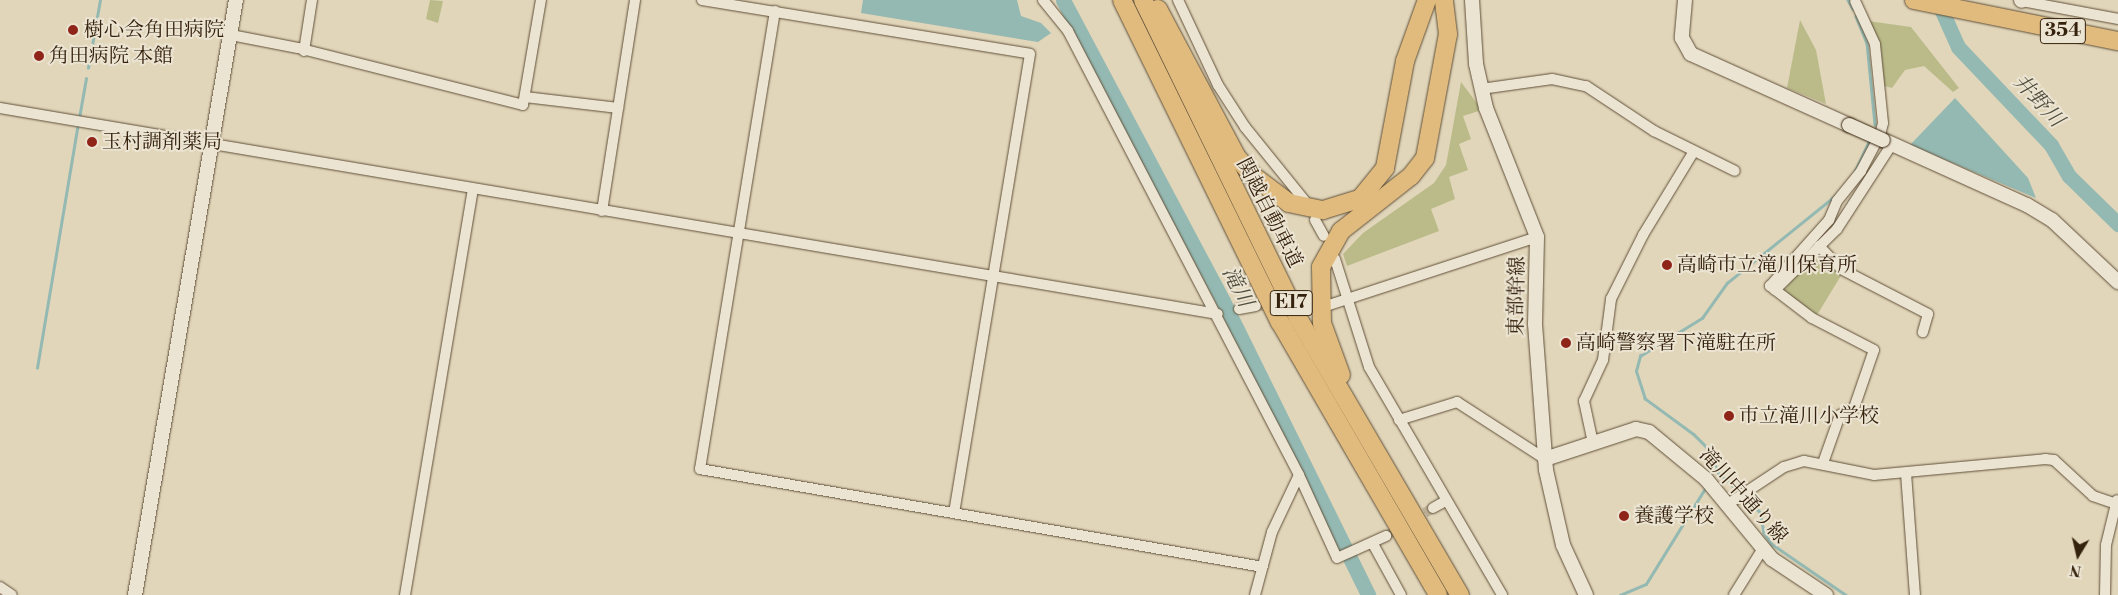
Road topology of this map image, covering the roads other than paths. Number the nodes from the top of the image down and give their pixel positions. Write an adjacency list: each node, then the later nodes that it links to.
1 (236, 0): 23 (street)
2 (312, 0): 25 (street)
3 (541, 0): 27 (street)
4 (636, 0): 29 (street)
5 (702, 0): 19 (street)
6 (1043, 0): 51 (street)
7 (1122, 0): 75 (highway, 関越自動車道 / E17)
8 (1143, 0): 55 (highway, 関越自動車道 / E17)
9 (1153, 0): 11 (highway)
10 (1178, 0): 36 (street)
11 (1427, 0)
12 (1444, 0): 55 (highway)
13 (1472, 0): 26 (street, 東部幹線)
14 (1685, 0): 31 (street, bridge)
15 (1855, 0): 31 (street)
16 (1914, 0): 20 (highway, 354)
17 (1966, 0): 20 (highway, 354)
18 (2022, 0): 21 (street)
19 (775, 11): 39 (street); 44 (street)
20 (2005, 14): 22 (highway, 354); 24 (highway, 354)
21 (2118, 19)
22 (2118, 30)
23 (231, 36): 25 (street); 32 (street)
24 (2118, 41)
25 (304, 51): 27 (street)
26 (1481, 89): 33 (street); 41 (street, 東部幹線)
27 (525, 97): 29 (street)
28 (0, 108): 32 (street)
29 (618, 108): 37 (street)
30 (1861, 134): 31 (street)
31 (1885, 140): 42 (street); 45 (street); 46 (street)
32 (213, 144): 35 (street); 71 (street)
33 (1694, 151): 34 (street); 54 (street)
34 (1735, 170)
35 (473, 190): 37 (street); 72 (street)
36 (1304, 201)
37 (602, 211): 39 (street)
38 (1315, 220): 40 (street)
39 (738, 234): 44 (street); 64 (street)
40 (1324, 236)
41 (1537, 237): 47 (street); 56 (street, 東部幹線)
42 (1819, 246): 46 (street); 52 (street)
43 (1335, 259): 47 (street)
44 (994, 276): 51 (street); 64 (street)
45 (2118, 282)
46 (1775, 290): 57 (street)
47 (1348, 300): 48 (street); 53 (street)
48 (1329, 305)
49 (1256, 306): 50 (street)
50 (1239, 309)
51 (1214, 313): 59 (street)
52 (1923, 332)
53 (1399, 420): 56 (street); 60 (street)
54 (1594, 443): 56 (street, 滝川中通り線); 62 (street, 滝川中通り線)
55 (1377, 458): 76 (highway, 関越自動車道 / E17)
56 (1545, 459): 78 (street, 東部幹線)
57 (1823, 463): 58 (street); 62 (street)
58 (1906, 473): 61 (street); 81 (street)
59 (1299, 475): 66 (street); 68 (street)
60 (1444, 502): 63 (street); 77 (street)
61 (2117, 502): 82 (street)
62 (1728, 504): 67 (street, 滝川中通り線)
63 (1433, 508)
64 (954, 513): 68 (street)
65 (1386, 536): 66 (street)
66 (1373, 544): 74 (street)
67 (1762, 550): 79 (street); 80 (street, 滝川中通り線)
68 (1263, 567): 73 (street)
69 (0, 587): 70 (street)
70 (12, 595)
71 (136, 595)
72 (406, 595)
73 (1255, 595)
74 (1401, 595)
75 (1438, 595)
76 (1460, 595)
77 (1502, 595)
78 (1586, 595)
79 (1734, 595)
80 (1826, 595)
81 (1915, 595)
82 (2105, 595)

